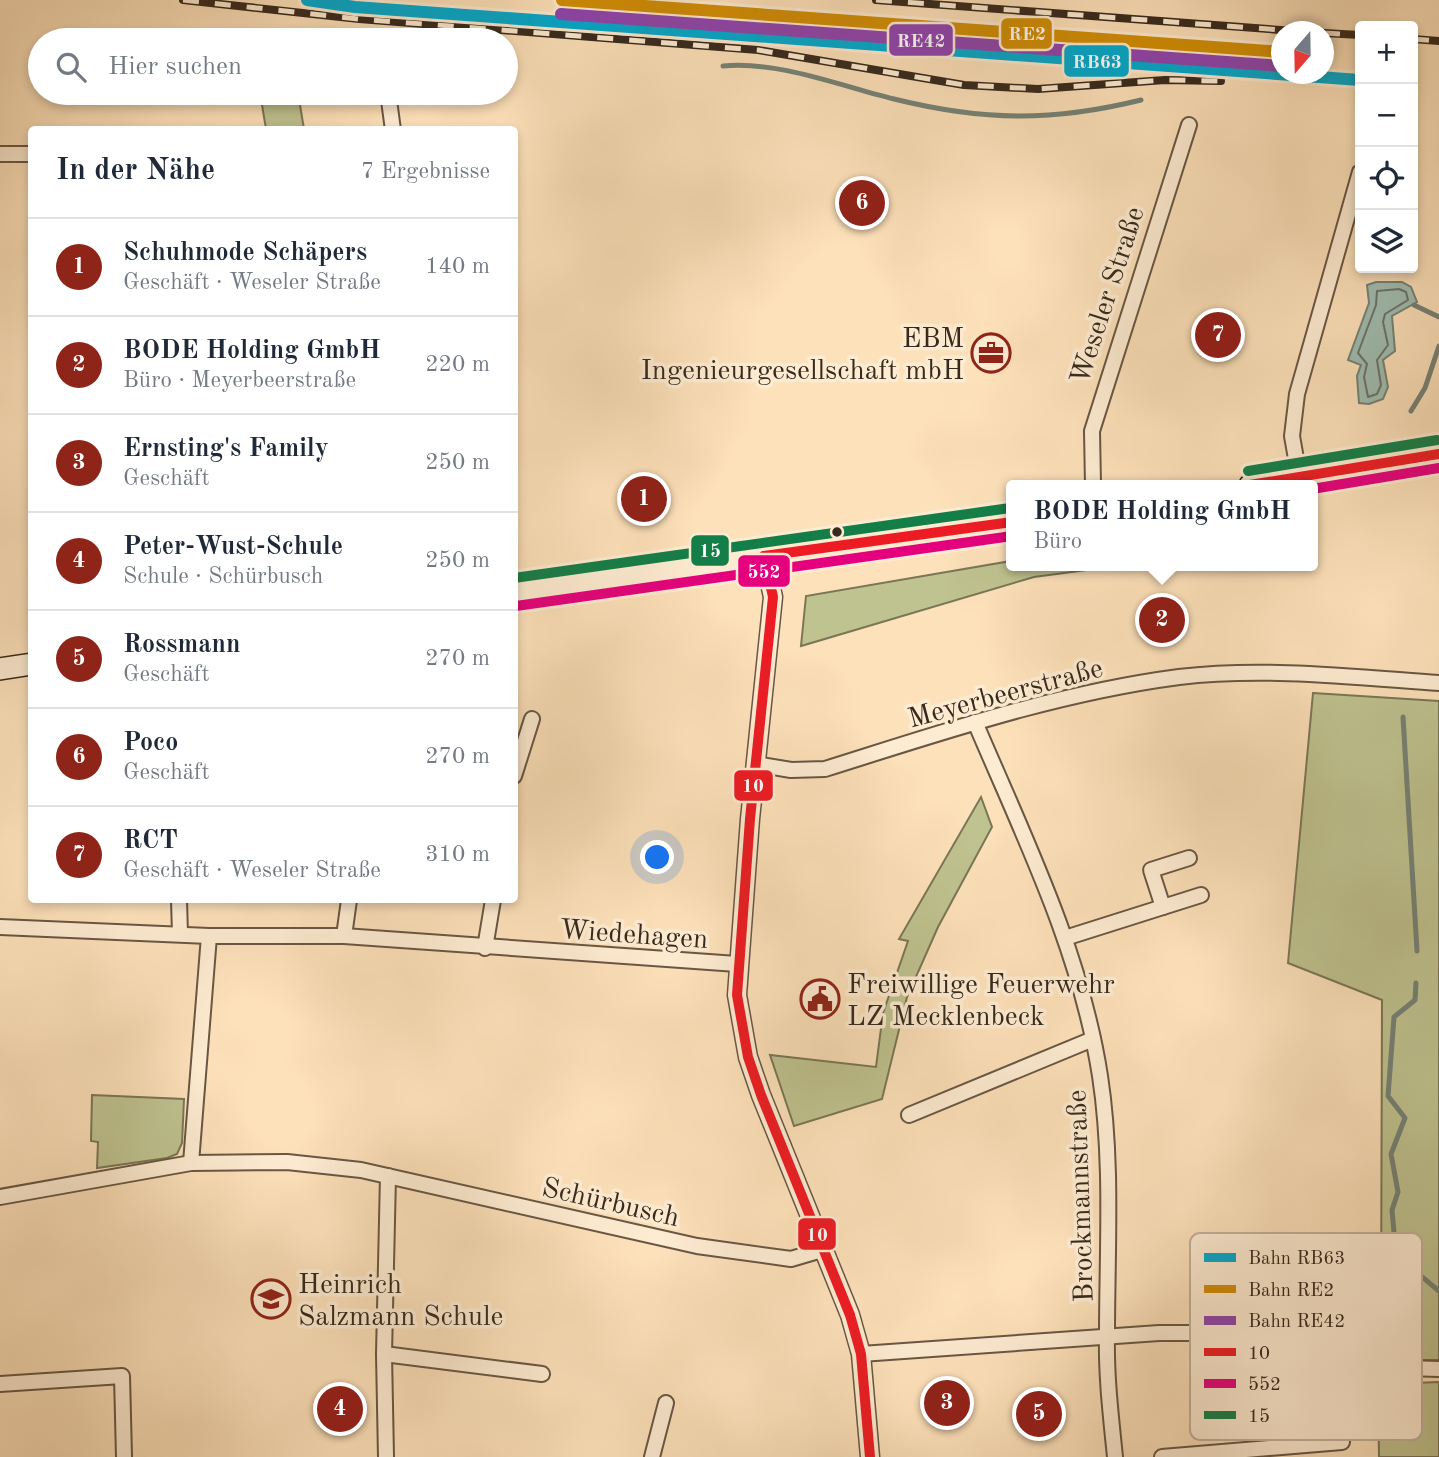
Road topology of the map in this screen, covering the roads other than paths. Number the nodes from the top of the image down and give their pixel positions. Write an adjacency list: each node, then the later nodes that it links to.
1 (390, 105): 3 (street)
2 (1189, 125): 9 (street, Weseler Straße)
3 (392, 126)
4 (0, 154): 5 (street)
5 (28, 154)
6 (1355, 190): 8 (street)
7 (1439, 454): 8 (main road)
8 (1299, 476): 10 (main road)
9 (1093, 480)
10 (1277, 480)
11 (1006, 523): 12 (main road)
12 (764, 556): 13 (main road); 20 (street)
13 (518, 591)
14 (28, 665): 15 (main road)
15 (0, 669)
16 (1439, 683): 18 (street, Meyerbeerstraße)
17 (532, 719): 19 (street)
18 (975, 722): 20 (street, Meyerbeerstraße); 31 (street, Brockmannstraße)
19 (518, 763)
20 (755, 764): 33 (street)
21 (1189, 858): 26 (street)
22 (1201, 895): 26 (street)
23 (179, 903): 28 (street)
24 (349, 903): 30 (street)
25 (492, 903): 32 (street)
26 (1163, 907): 31 (street)
27 (0, 927): 28 (street, Wiedehagen)
28 (180, 934): 29 (street, Wiedehagen)
29 (209, 936): 30 (street, Wiedehagen); 36 (street)
30 (344, 936): 32 (street, Wiedehagen)
31 (1065, 938): 34 (street, Brockmannstraße)
32 (485, 948): 33 (street, Wiedehagen)
33 (737, 964): 39 (street)
34 (1093, 1039): 35 (street); 41 (street, Brockmannstraße)
35 (909, 1115)
36 (191, 1163): 37 (street, Schürbusch); 38 (street, Schürbusch)
37 (388, 1176): 39 (street, Schürbusch); 42 (street)
38 (0, 1197)
39 (825, 1250): 43 (street)
40 (1190, 1334): 41 (street)
41 (1107, 1338): 43 (street); 54 (street, Brockmannstraße)
42 (384, 1354): 44 (street); 51 (street)
43 (861, 1354): 53 (street)
44 (542, 1374)
45 (0, 1384): 50 (street)
46 (666, 1403): 52 (street)
47 (1342, 1442): 48 (street)
48 (1304, 1451): 49 (street)
49 (1253, 1453): 55 (street)
50 (124, 1457)
51 (386, 1457)
52 (652, 1457)
53 (870, 1457)
54 (1115, 1457)
55 (1162, 1457)

